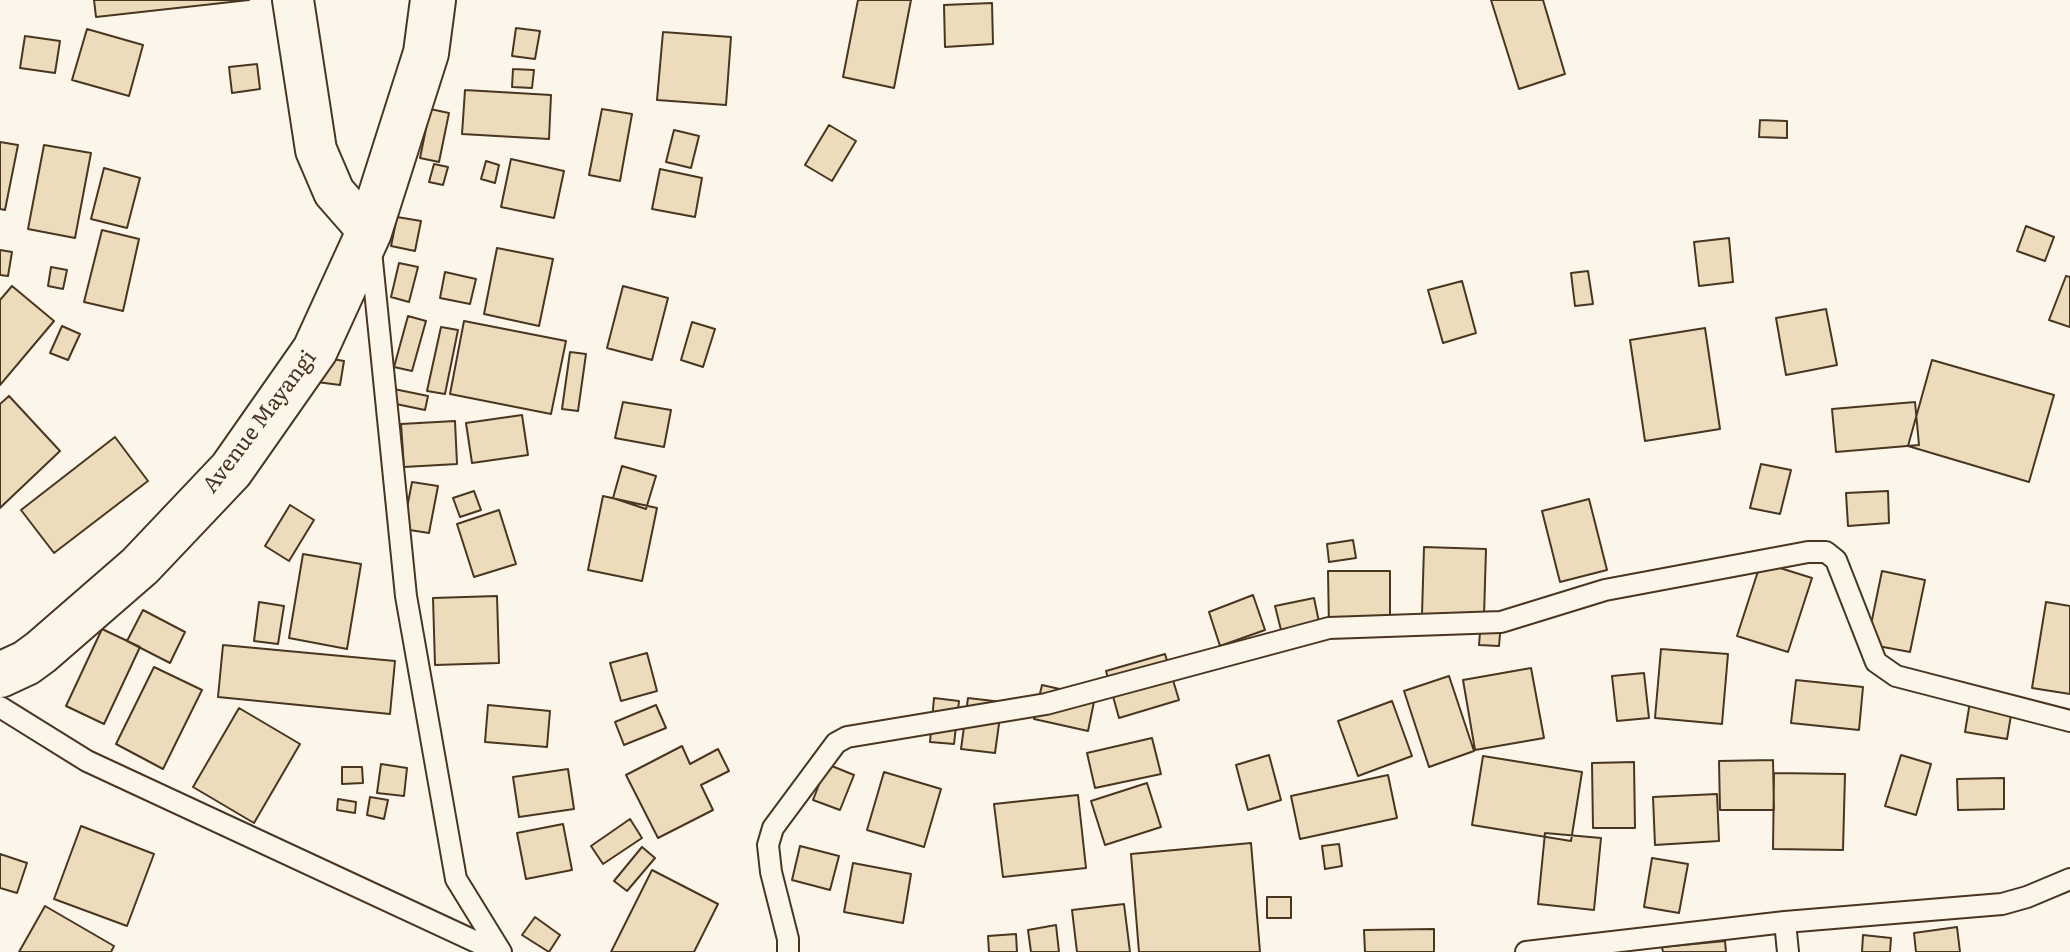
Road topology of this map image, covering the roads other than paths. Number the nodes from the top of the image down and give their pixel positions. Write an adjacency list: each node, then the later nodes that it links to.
1 (293, 0): 3 (street)
2 (433, 0): 3 (street, Avenue Mayangi)
3 (369, 232): 4 (street, Avenue Mayangi); 9 (lane)
4 (0, 675)
5 (0, 707): 9 (lane)
6 (2070, 721): 10 (lane)
7 (2070, 879): 8 (lane)
8 (1785, 922): 11 (lane); 12 (lane)
9 (500, 952)
10 (788, 952)
11 (1526, 952)
12 (1788, 952)

